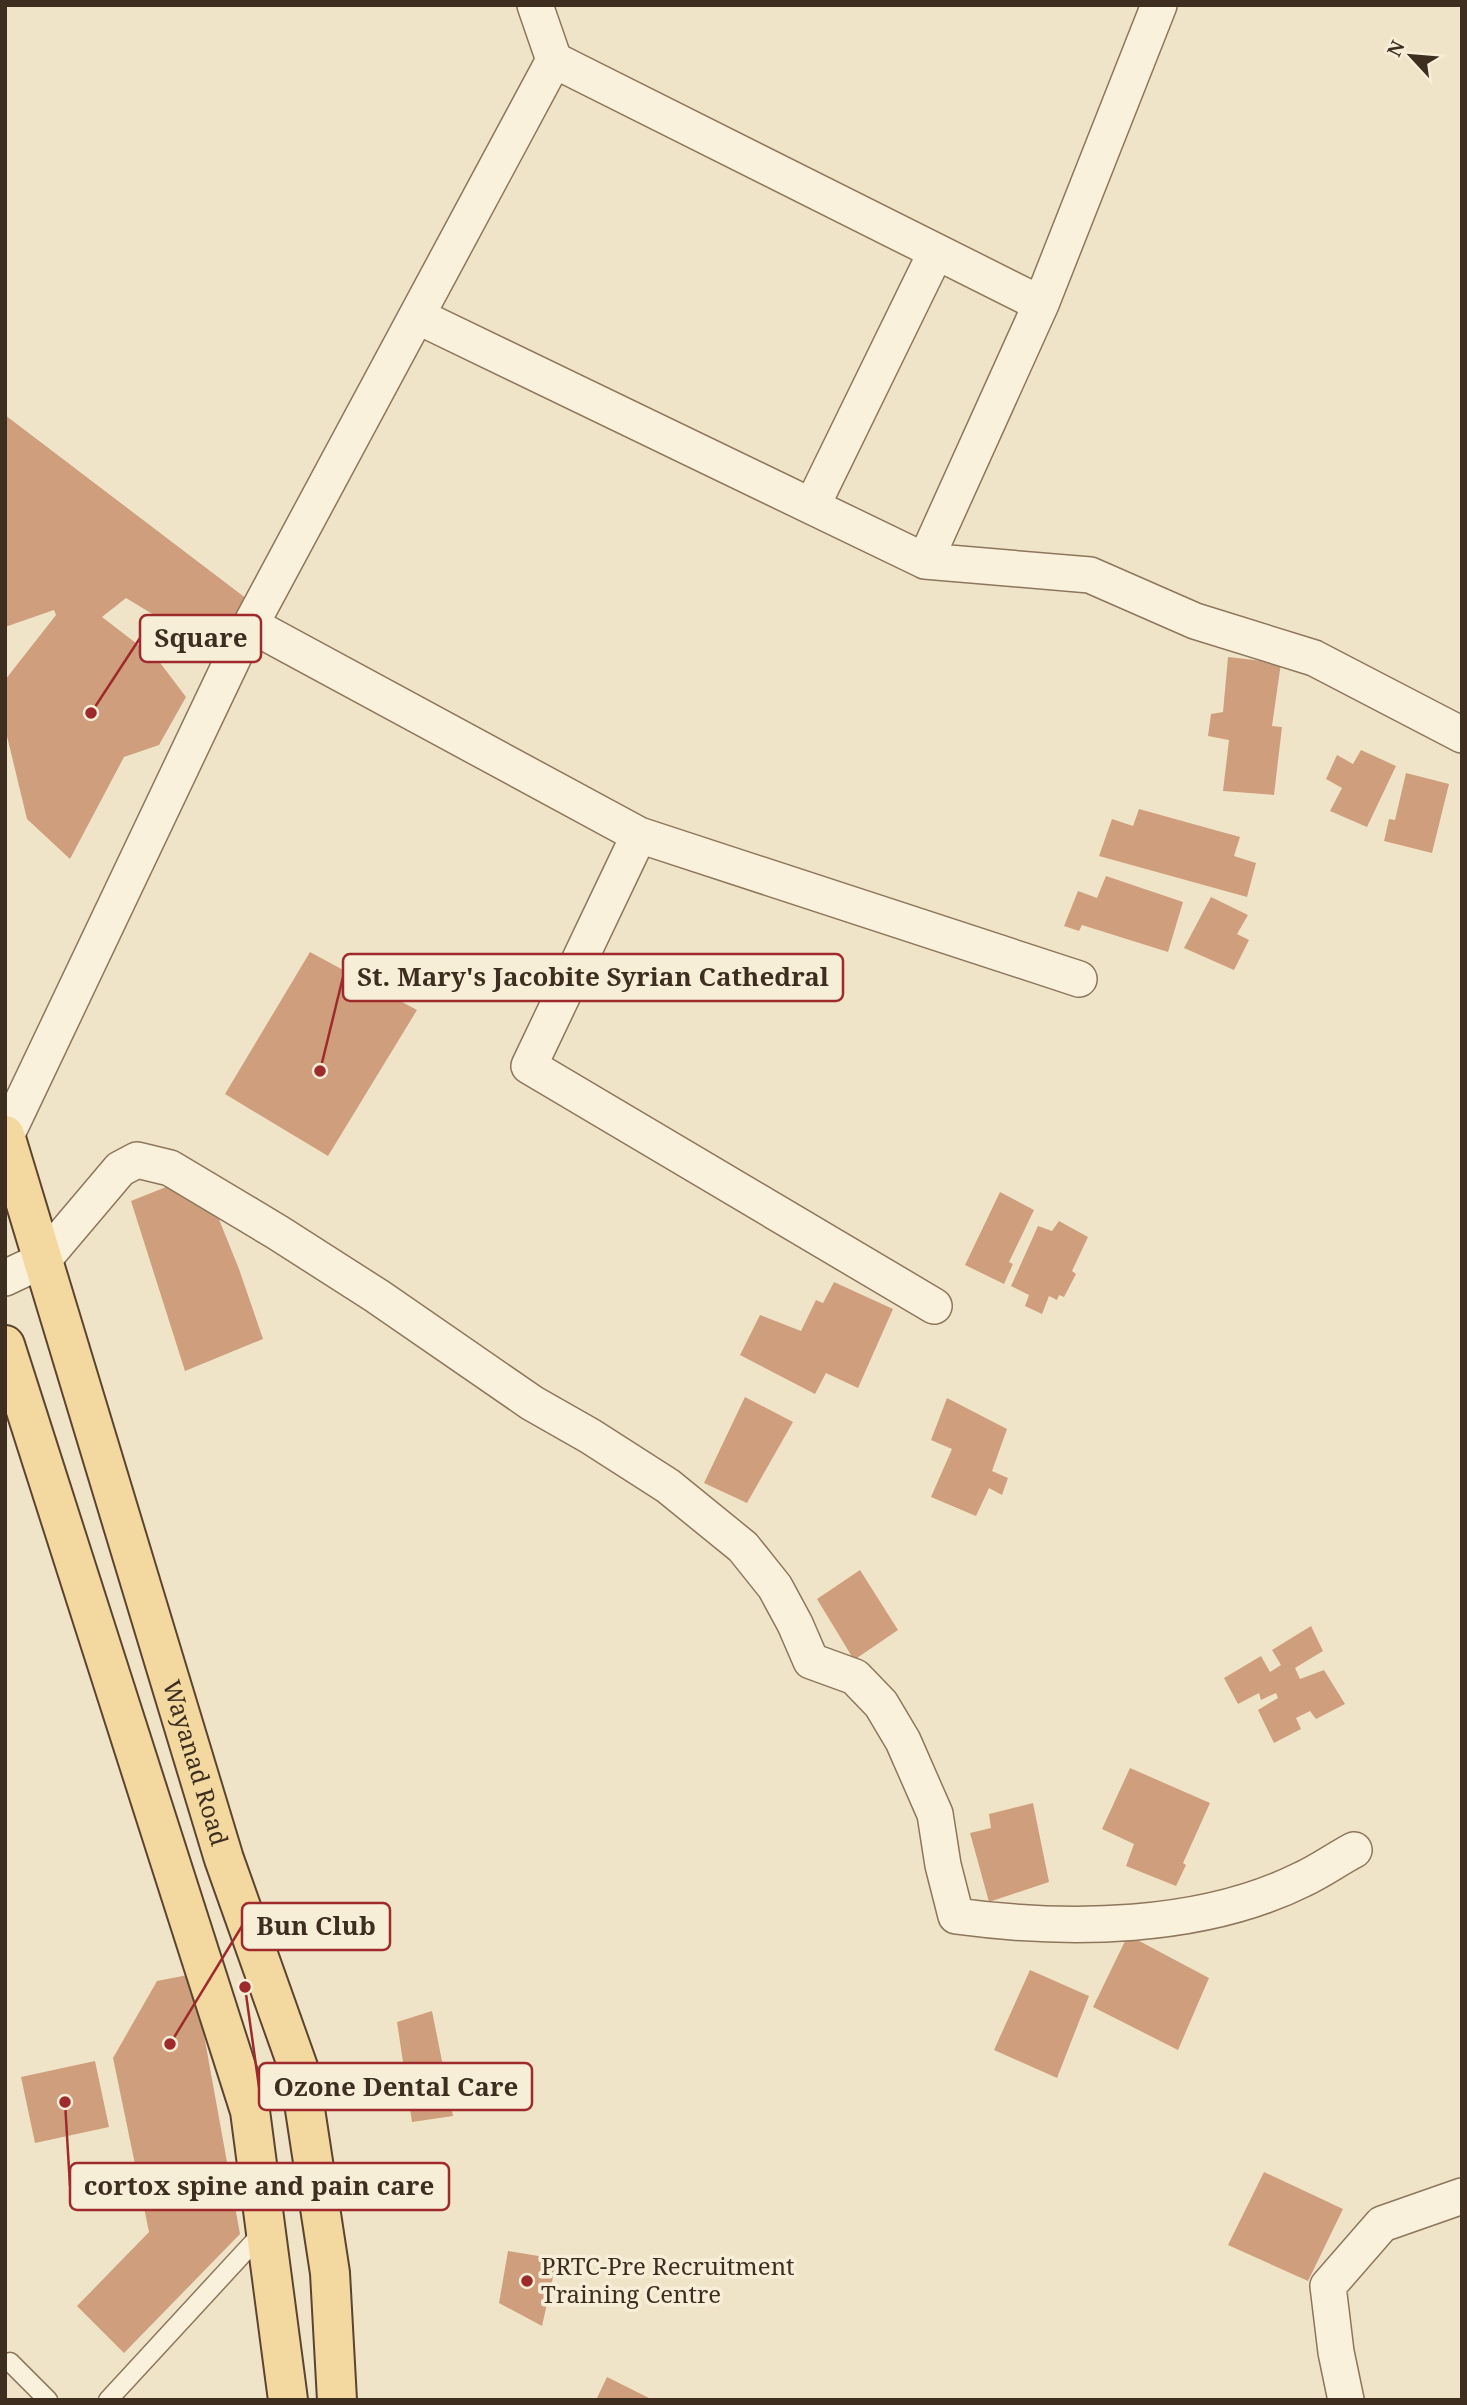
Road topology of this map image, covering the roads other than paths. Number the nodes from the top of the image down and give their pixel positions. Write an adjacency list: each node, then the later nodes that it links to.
1 (535, 5): 3 (street)
2 (1159, 5): 5 (street)
3 (554, 60): 4 (street); 6 (street)
4 (936, 252): 5 (street); 7 (street)
5 (1041, 304): 8 (street)
6 (417, 316): 7 (street); 9 (street)
7 (812, 506): 8 (street)
8 (925, 561): 10 (street)
9 (251, 625): 11 (street); 13 (street)
10 (1462, 735)
11 (639, 835): 12 (street); 16 (street)
12 (1079, 979)
13 (5, 1136): 14 (main road, Wayanad Road)
14 (44, 1260): 15 (street); 18 (street); 25 (main road, Wayanad Road)
15 (5, 1278)
16 (934, 1306)
17 (5, 1345): 20 (main road)
18 (1354, 1850)
19 (1462, 2196): 26 (street)
20 (266, 2229): 23 (lane); 24 (main road)
21 (10, 2362): 22 (lane)
22 (48, 2400)
23 (108, 2400)
24 (288, 2400)
25 (337, 2400)
26 (1346, 2400)

